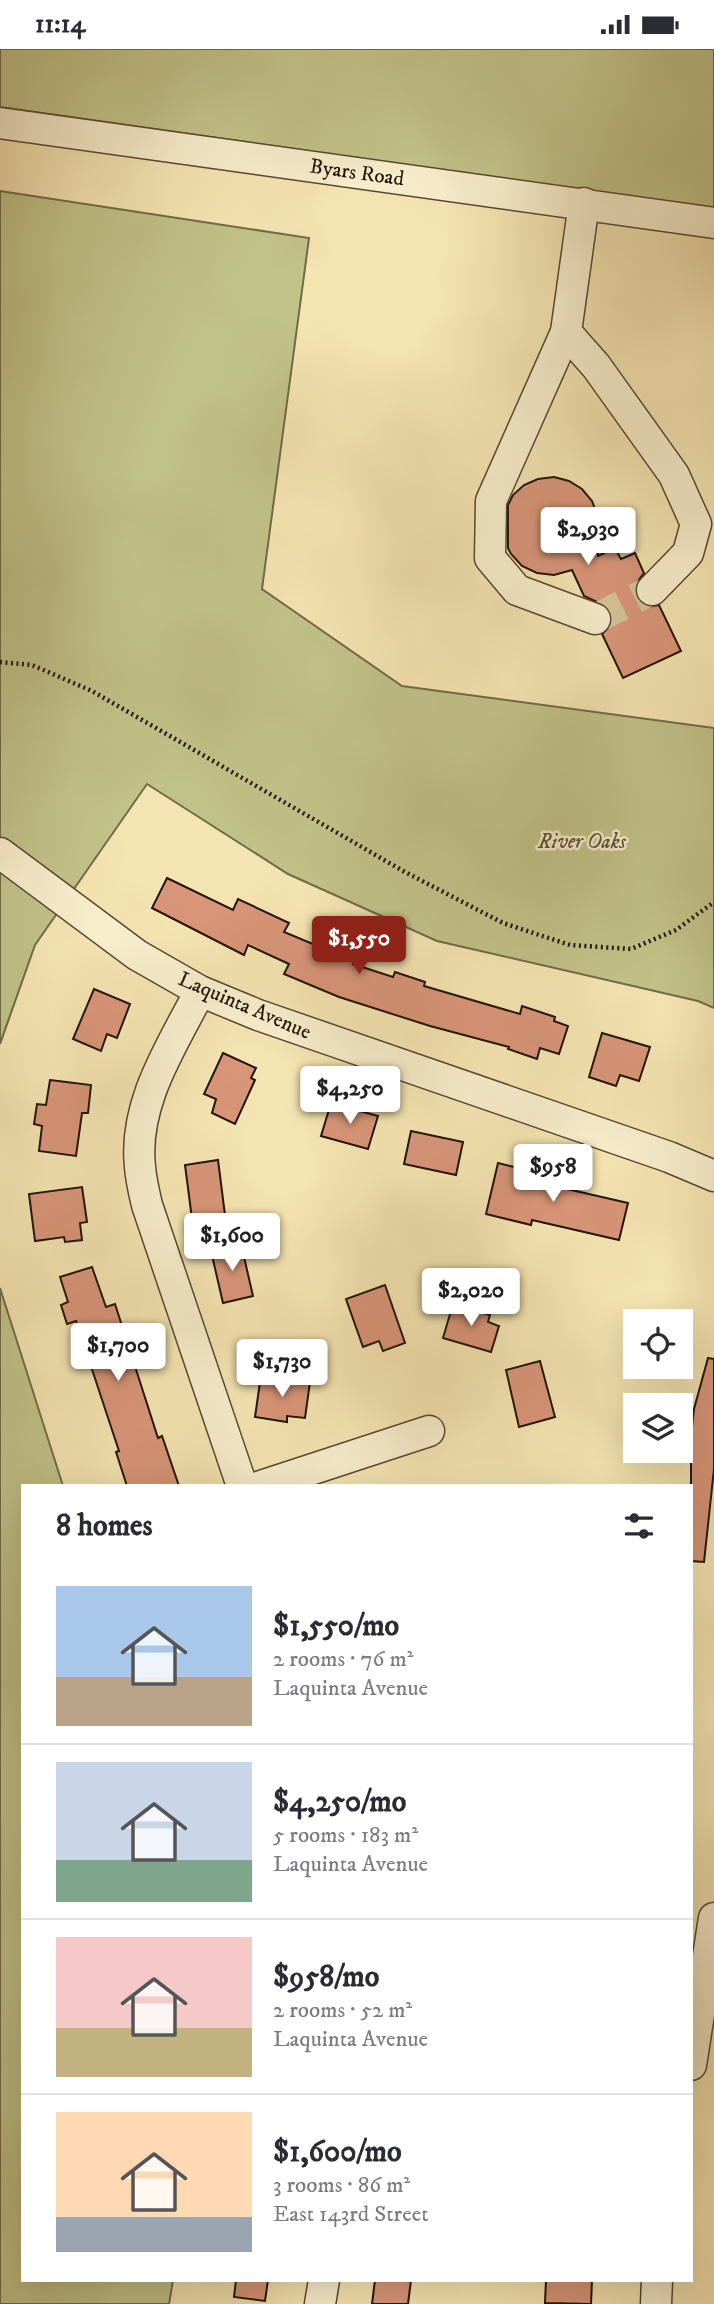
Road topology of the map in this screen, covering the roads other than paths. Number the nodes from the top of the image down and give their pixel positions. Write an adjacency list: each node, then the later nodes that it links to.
1 (0, 123): 2 (street, Byars Road)
2 (584, 203): 3 (street, Byars Road); 4 (street)
3 (714, 223)
4 (566, 332): 5 (street); 6 (street)
5 (652, 590)
6 (595, 619)
7 (0, 853): 8 (street, Laquinta Avenue)
8 (200, 991): 9 (street, Laquinta Avenue); 11 (street)
9 (714, 1176)
10 (429, 1431): 12 (street)
11 (241, 1484)
12 (267, 1484)
13 (714, 1918): 14 (street)
14 (711, 1955): 15 (street)
15 (693, 2054)
16 (324, 2282): 18 (street)
17 (657, 2282): 19 (street)
18 (320, 2304)
19 (656, 2304)

